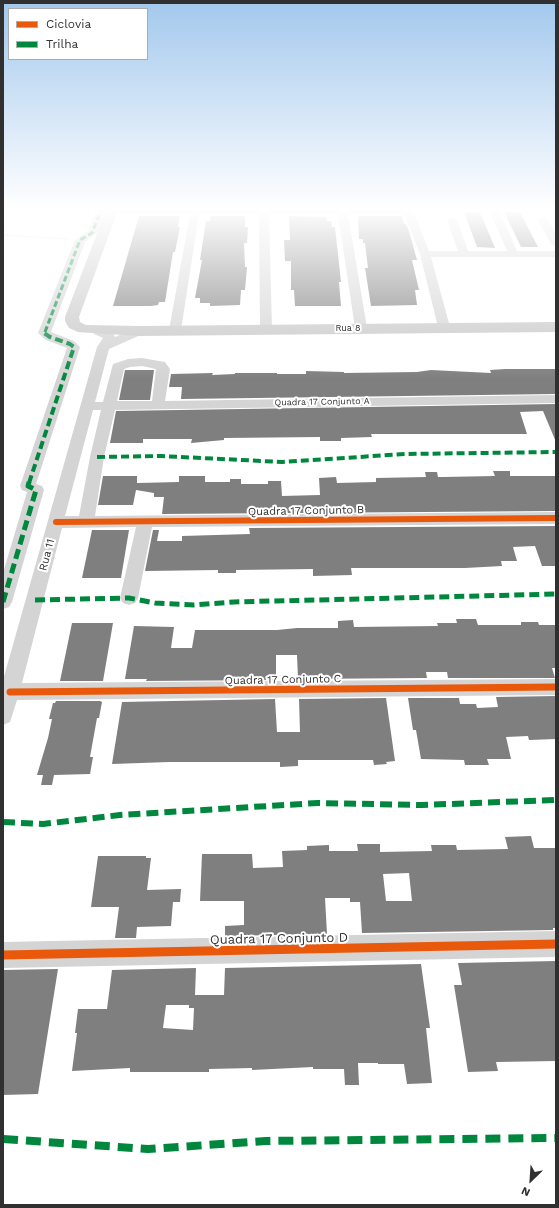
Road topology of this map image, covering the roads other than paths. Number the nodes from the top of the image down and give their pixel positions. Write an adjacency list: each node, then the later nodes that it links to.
1 (70, 266): 24 (street)
2 (89, 266): 12 (main road)
3 (186, 266): 11 (street)
4 (265, 266): 10 (street)
5 (352, 266): 9 (street)
6 (428, 266): 7 (street)
7 (444, 327): 8 (main road, Rua 8); 9 (main road, Rua 8)
8 (556, 327)
9 (361, 328): 10 (main road, Rua 8)
10 (266, 329): 11 (main road, Rua 8)
11 (175, 330): 13 (main road, Rua 8)
12 (98, 331): 13 (main road); 14 (street)
13 (139, 331): 14 (street)
14 (104, 347): 17 (street, Rua 11)
15 (556, 399): 16 (street, Quadra 17 Conjunto A)
16 (158, 404): 18 (street, Quadra 17 Conjunto A); 18 (street)
17 (87, 406): 18 (street, Quadra 17 Conjunto A); 20 (street, Rua 11)
18 (110, 406): 21 (street)
19 (556, 518): 22 (street, Quadra 17 Conjunto B)
20 (56, 522): 21 (street, Quadra 17 Conjunto B); 26 (street, Rua 11)
21 (86, 522): 22 (street, Quadra 17 Conjunto B)
22 (145, 522): 23 (street)
23 (129, 598)
24 (3, 602)
25 (556, 687): 26 (street, Quadra 17 Conjunto C)
26 (10, 692): 27 (street, Rua 11)
27 (3, 716)
28 (556, 944): 29 (street, Quadra 17 Conjunto D)
29 (3, 955)

